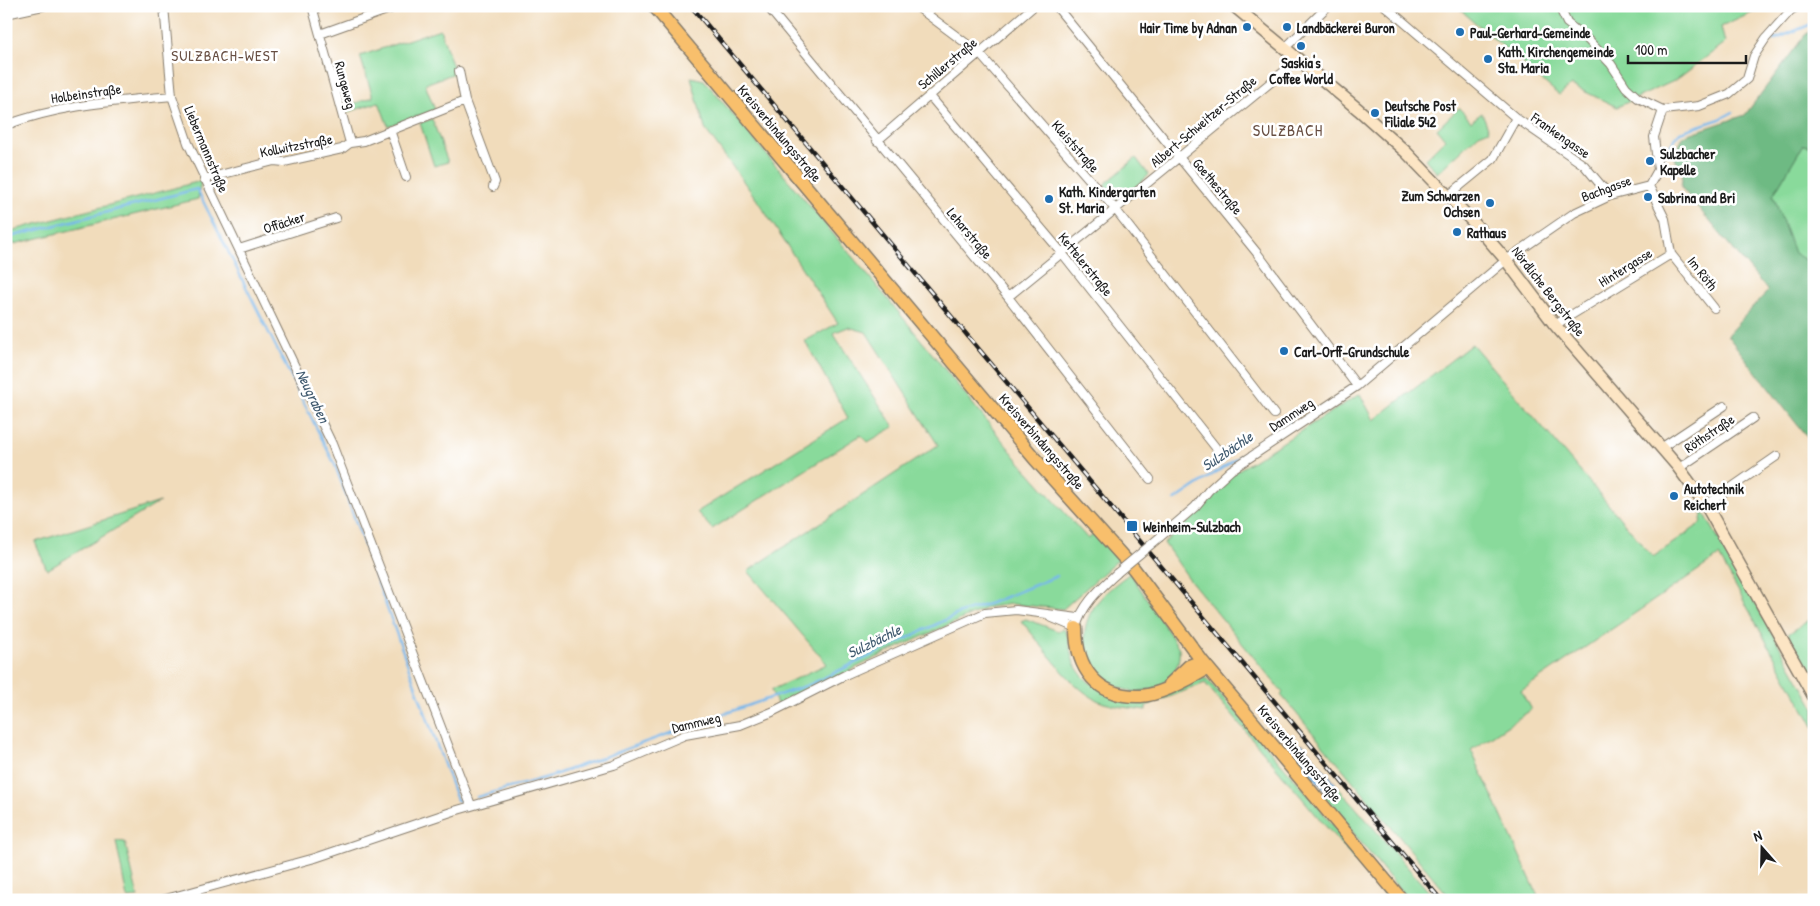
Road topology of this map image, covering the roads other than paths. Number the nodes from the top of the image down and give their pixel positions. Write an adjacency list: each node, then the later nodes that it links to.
1 (43, 6): 15 (street)
2 (164, 6): 23 (street, Liebermannstraße)
3 (312, 6): 17 (street, Rungeweg)
4 (398, 6): 16 (street); 17 (street)
5 (654, 6): 58 (main road, Kreisverbindungsstraße)
6 (767, 6): 29 (street, Leharstraße)
7 (916, 6): 19 (street, Kleiststraße)
8 (1034, 6): 19 (street, Schillerstraße)
9 (1056, 6): 31 (street, Goethestraße)
10 (1234, 6): 18 (main road, Nördliche Bergstraße)
11 (1328, 6): 18 (street)
12 (1385, 6): 26 (street, Frankengasse)
13 (1559, 6): 25 (street)
14 (1799, 6): 25 (street)
15 (10, 11)
16 (402, 15)
17 (320, 34): 30 (street, Rungeweg)
18 (1285, 48): 20 (main road, Nördliche Bergstraße)
19 (979, 53): 22 (street, Schillerstraße); 38 (street, Kleiststraße)
20 (1298, 60): 31 (street, Albert-Schweitzer-Straße); 36 (main road, Nördliche Bergstraße)
21 (459, 71): 24 (street)
22 (929, 95): 29 (street, Schillerstraße); 41 (street, Kettelerstraße)
23 (172, 96): 27 (street, Holbeinstraße); 33 (street, Liebermannstraße)
24 (465, 101): 28 (street, Kollwitzstraße); 35 (street)
25 (1663, 110): 34 (street, Bachgasse)
26 (1516, 118): 36 (street); 37 (street, Frankengasse)
27 (6, 125)
28 (390, 130): 30 (street, Kollwitzstraße); 32 (street)
29 (877, 141): 44 (street, Leharstraße)
30 (350, 143): 33 (street, Kollwitzstraße)
31 (1178, 158): 38 (street, Albert-Schweitzer-Straße); 47 (street, Goethestraße)
32 (406, 177)
33 (204, 179): 40 (street, Liebermannstraße)
34 (1649, 186): 37 (street, Bachgasse); 42 (street, Hintergasse)
35 (493, 187)
36 (1448, 195): 43 (main road, Nördliche Bergstraße)
37 (1610, 196): 43 (street, Bachgasse)
38 (1116, 210): 41 (street, Albert-Schweitzer-Straße); 49 (street, Kleiststraße)
39 (336, 218): 40 (street, Offäcker)
40 (239, 249): 63 (street, Liebermannstraße)
41 (1062, 253): 44 (street, Albert-Schweitzer-Straße); 52 (street, Kettelerstraße)
42 (1672, 254): 45 (street, Im Röth); 46 (street, Hintergasse)
43 (1506, 260): 46 (main road, Nördliche Bergstraße); 47 (street, Dammweg)
44 (1008, 297): 55 (street, Leharstraße)
45 (1714, 308)
46 (1555, 325): 51 (main road, Nördliche Bergstraße)
47 (1358, 386): 57 (street, Dammweg, bridge)
48 (1724, 406): 51 (street)
49 (1274, 414)
50 (1753, 418): 54 (street, Röthstraße)
51 (1661, 448): 54 (main road, Nördliche Bergstraße)
52 (1220, 453)
53 (1778, 456): 56 (street)
54 (1679, 468): 56 (main road, Nördliche Bergstraße)
55 (1150, 479)
56 (1706, 505): 62 (main road, Nördliche Bergstraße)
57 (1077, 623): 61 (main road); 63 (street, Dammweg)
58 (1184, 637): 59 (main road, Kreisverbindungsstraße); 60 (main road)
59 (1205, 665): 60 (main road); 61 (main road); 65 (main road, Kreisverbindungsstraße)
60 (1182, 672): 61 (main road)
61 (1165, 688)
62 (1814, 697)
63 (471, 805): 64 (street, Dammweg)
64 (162, 900)
65 (1402, 900)

